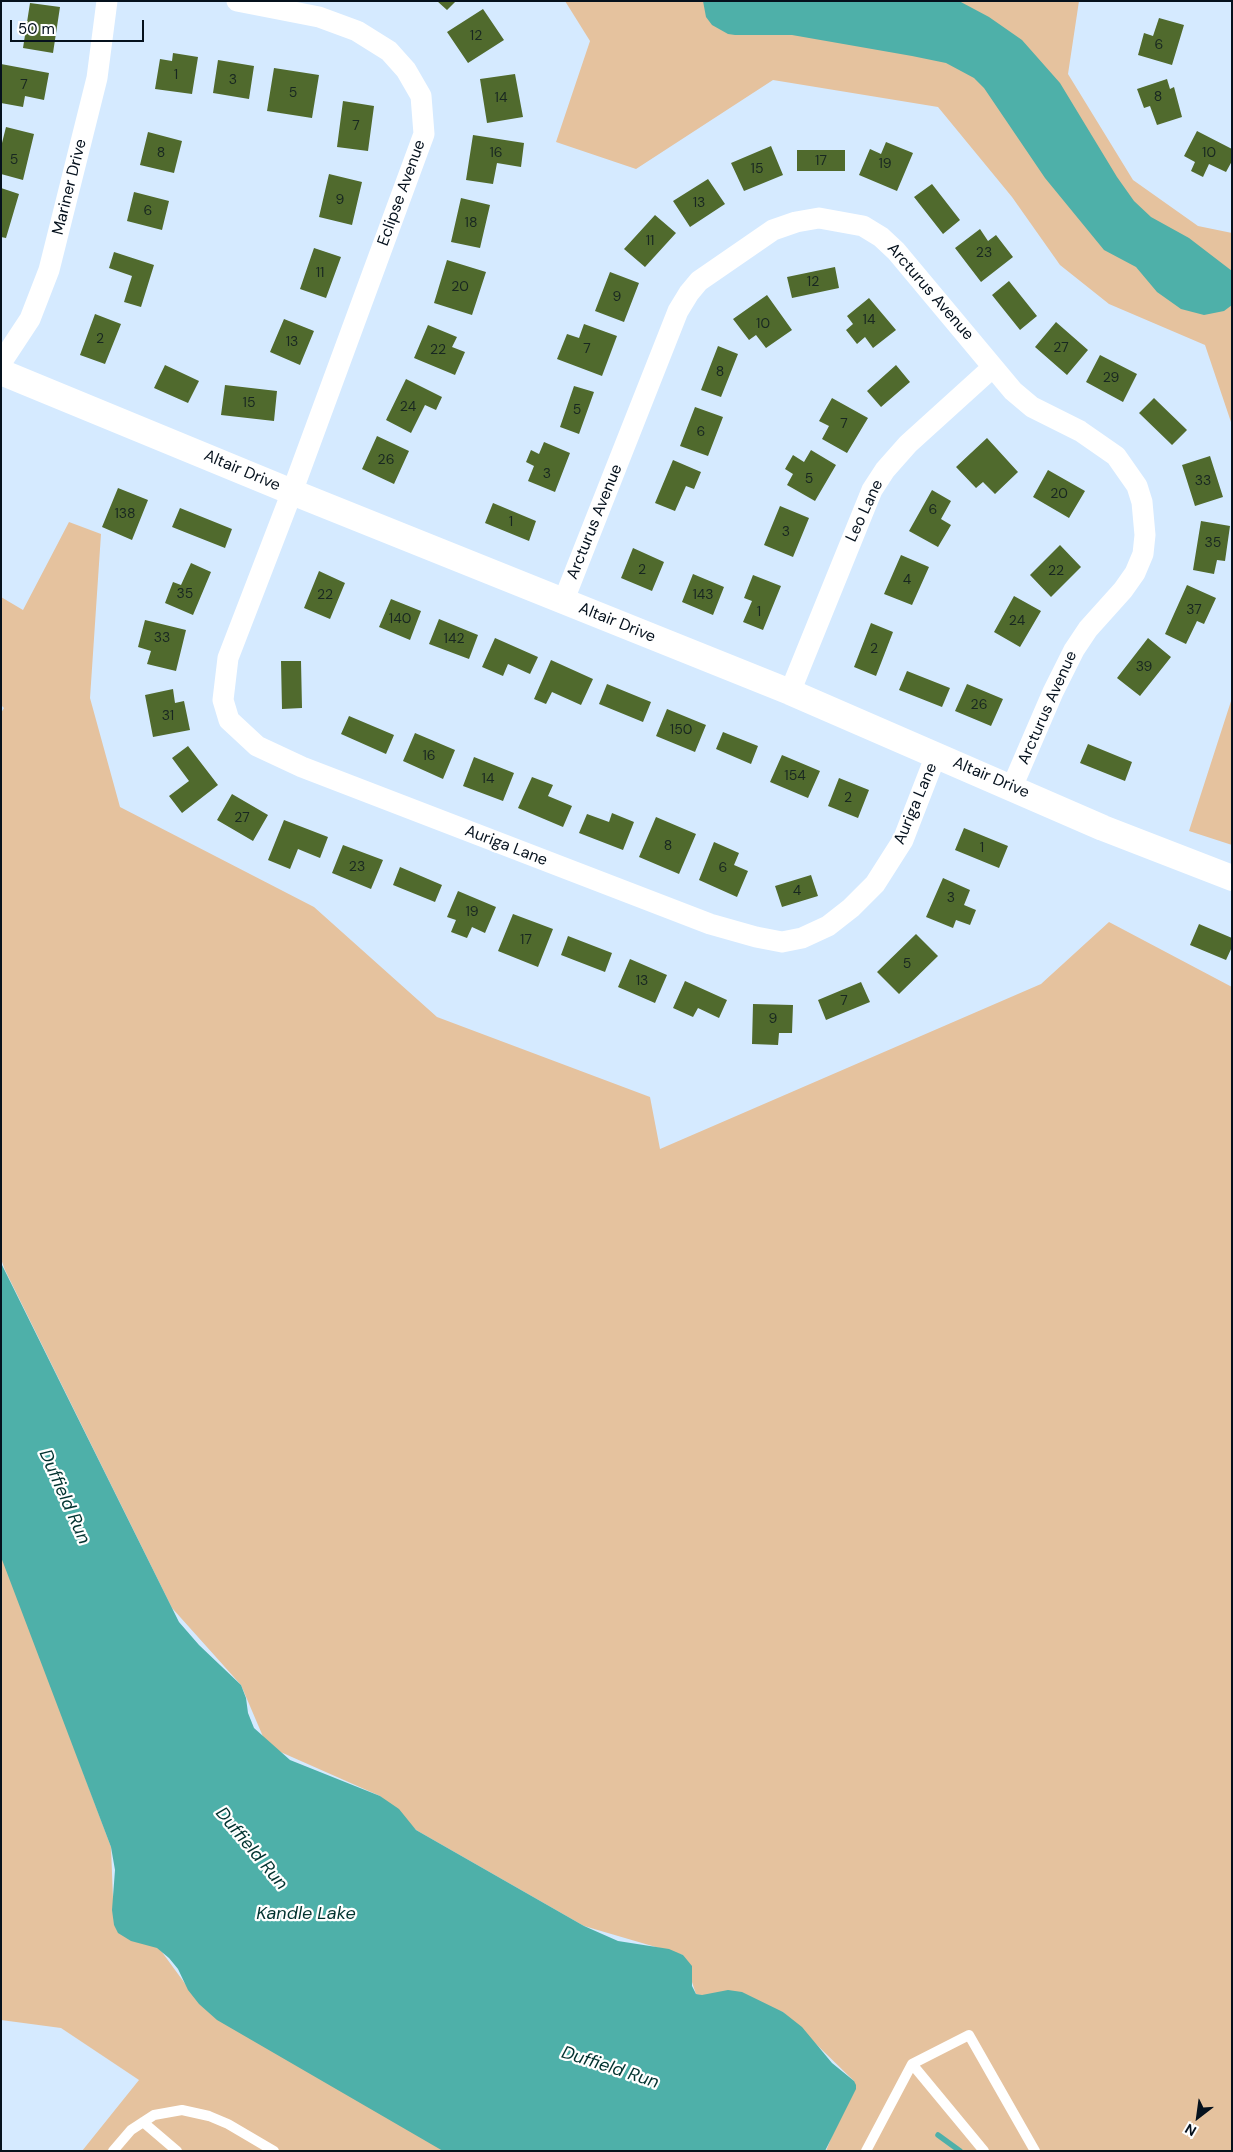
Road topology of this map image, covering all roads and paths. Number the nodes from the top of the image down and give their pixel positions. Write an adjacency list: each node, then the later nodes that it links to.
1 (107, 1): 3 (street, Mariner Drive)
2 (237, 1): 6 (street, Eclipse Avenue)
3 (1, 363)
4 (993, 367): 7 (street, Arcturus Avenue); 8 (street, Leo Lane); 10 (street, Arcturus Avenue)
5 (1, 372): 6 (street, Altair Drive)
6 (292, 492): 7 (street, Altair Drive); 9 (street, Auriga Lane)
7 (563, 602): 8 (street, Altair Drive)
8 (790, 692): 9 (street, Altair Drive)
9 (936, 755): 10 (street, Altair Drive)
10 (1012, 787): 11 (street, Altair Drive)
11 (1232, 878)
12 (912, 2064): 17 (lane); 18 (lane); 19 (lane)
13 (143, 2122): 14 (lane); 15 (lane); 16 (lane)
14 (113, 2151)
15 (177, 2151)
16 (274, 2151)
17 (866, 2151)
18 (984, 2151)
19 (1035, 2151)

